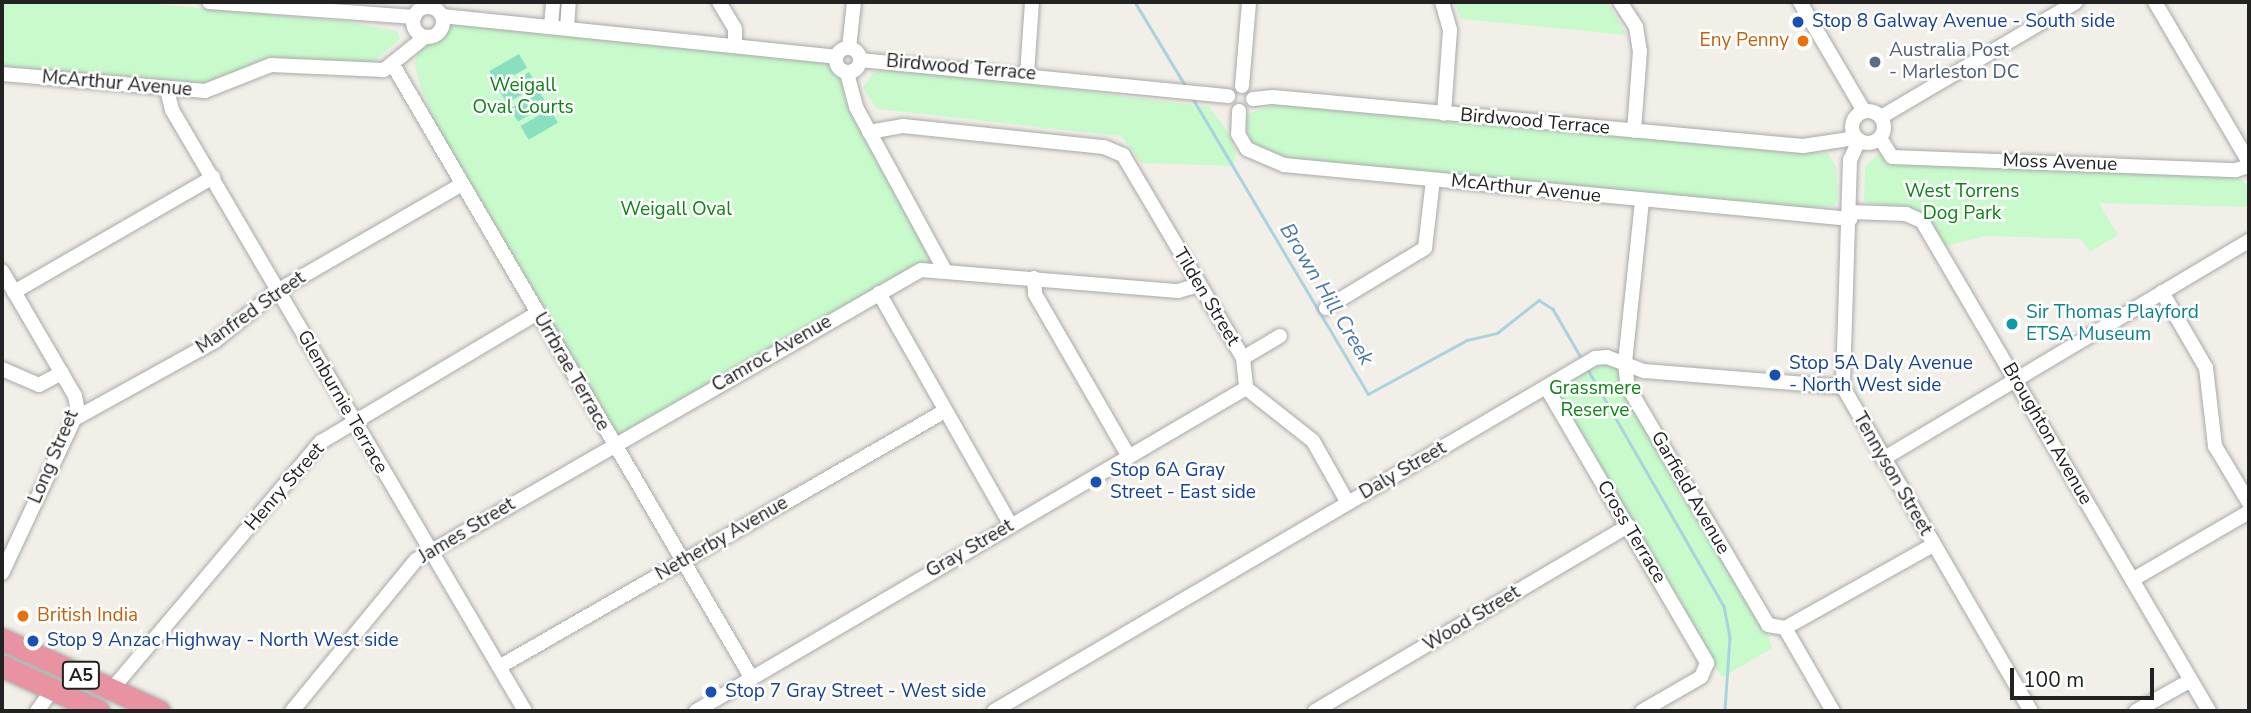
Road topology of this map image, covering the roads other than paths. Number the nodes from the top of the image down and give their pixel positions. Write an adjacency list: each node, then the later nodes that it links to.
1 (209, 2): 13 (street)
2 (553, 2): 15 (street)
3 (569, 2): 16 (street)
4 (719, 2): 17 (street)
5 (854, 2): 18 (street)
6 (1032, 2): 24 (street)
7 (1249, 2): 25 (street)
8 (1442, 2): 31 (street)
9 (1620, 2): 33 (street)
10 (1800, 2): 30 (street)
11 (2076, 2): 32 (street)
12 (2155, 2): 37 (street)
13 (279, 5): 14 (street)
14 (425, 17): 15 (street); 21 (street)
15 (551, 26): 16 (street)
16 (567, 28): 17 (street)
17 (735, 44): 19 (street)
18 (849, 48): 19 (street); 20 (street)
19 (835, 57): 22 (street)
20 (860, 60): 22 (street); 24 (street, Birdwood Terrace)
21 (393, 65): 26 (street, McArthur Avenue); 41 (street, Urrbrae Terrace)
22 (847, 73): 34 (street)
23 (2, 74): 26 (street, McArthur Avenue)
24 (1027, 74): 27 (street, Birdwood Terrace)
25 (1242, 86): 27 (street); 28 (street)
26 (167, 90): 39 (street, Glenburnie Terrace)
27 (1228, 96): 29 (street)
28 (1254, 99): 29 (street); 31 (street, Birdwood Terrace)
29 (1238, 111): 40 (street, McArthur Avenue)
30 (1864, 111): 32 (street); 35 (street)
31 (1444, 114): 33 (street, Birdwood Terrace)
32 (1881, 117): 35 (street)
33 (1634, 131): 36 (street, Birdwood Terrace)
34 (869, 132): 45 (street); 48 (street, Tilden Street)
35 (1863, 137): 36 (street, Birdwood Terrace); 37 (street, Moss Avenue); 38 (street); 43 (street)
36 (1816, 146): 38 (street)
37 (2249, 164)
38 (1849, 172): 43 (street)
39 (213, 177): 49 (street, Glenburnie Terrace); 50 (street)
40 (1433, 180): 42 (street, McArthur Avenue); 53 (street)
41 (462, 184): 49 (street, Manfred Street); 54 (street, Urrbrae Terrace)
42 (1642, 201): 43 (street, McArthur Avenue); 57 (street, Garfield Avenue)
43 (1850, 216): 60 (street, Broughton Avenue); 62 (street)
44 (2249, 241): 51 (street)
45 (938, 268): 47 (street); 52 (street, Camroc Avenue)
46 (2, 271): 50 (street, Long Street)
47 (1034, 278): 48 (street); 68 (street)
48 (1196, 286): 56 (street, Tilden Street)
49 (277, 291): 65 (street, Manfred Street); 66 (street, Glenburnie Terrace)
50 (14, 292): 59 (street, Long Street)
51 (2162, 292): 60 (street); 70 (street)
52 (879, 293): 64 (street); 67 (street, Camroc Avenue)
53 (1326, 308)
54 (536, 313): 66 (street, Henry Street); 67 (street, Urrbrae Terrace)
55 (1280, 336): 56 (street)
56 (1243, 358): 63 (street, Tilden Street)
57 (1625, 364): 61 (street, Daly Street); 62 (street, Daly Street); 80 (street, Garfield Avenue)
58 (2, 369): 59 (street)
59 (62, 373): 65 (street, Long Street)
60 (2017, 382): 69 (street); 79 (street, Broughton Avenue)
61 (1546, 387): 71 (street, Daly Street); 74 (street, Cross Terrace)
62 (1843, 387): 69 (street, Tennyson Street)
63 (1246, 388): 68 (street, Gray Street); 71 (street)
64 (945, 411): 73 (street); 77 (street, Netherby Avenue)
65 (76, 418): 78 (street, Long Street)
66 (354, 421): 76 (street, Glenburnie Terrace); 86 (street, Henry Street)
67 (614, 445): 76 (street, James Street); 77 (street, Urrbrae Terrace)
68 (1128, 454): 73 (street, Gray Street)
69 (1883, 459): 75 (street, Tennyson Street)
70 (2249, 502)
71 (1348, 503): 95 (street, Daly Street)
72 (2249, 512): 79 (street)
73 (1011, 525): 84 (street, Gray Street)
74 (1628, 526): 89 (street, Cross Terrace); 96 (street, Wood Street)
75 (1933, 545): 80 (street); 98 (street, Tennyson Street)
76 (429, 552): 83 (street, Glenburnie Terrace); 93 (street, James Street)
77 (683, 562): 83 (street, Netherby Avenue); 84 (street, Urrbrae Terrace)
78 (2, 573)
79 (2132, 580): 85 (street, Broughton Avenue)
80 (1785, 628): 97 (street, Garfield Avenue)
81 (2, 639): 86 (highway, A5)
82 (2, 666): 87 (highway, A5)
83 (499, 667): 94 (street, Glenburnie Terrace)
84 (751, 677): 88 (street, Gray Street)
85 (2191, 680): 99 (street); 100 (street, Broughton Avenue)
86 (112, 689): 92 (highway, A5)
87 (52, 690): 90 (street); 91 (highway, A5)
88 (704, 709)
89 (1649, 710)
90 (37, 711)
91 (99, 711)
92 (159, 711)
93 (292, 711)
94 (525, 711)
95 (994, 711)
96 (1315, 711)
97 (1833, 711)
98 (2031, 711)
99 (2136, 711)
100 (2210, 711)

